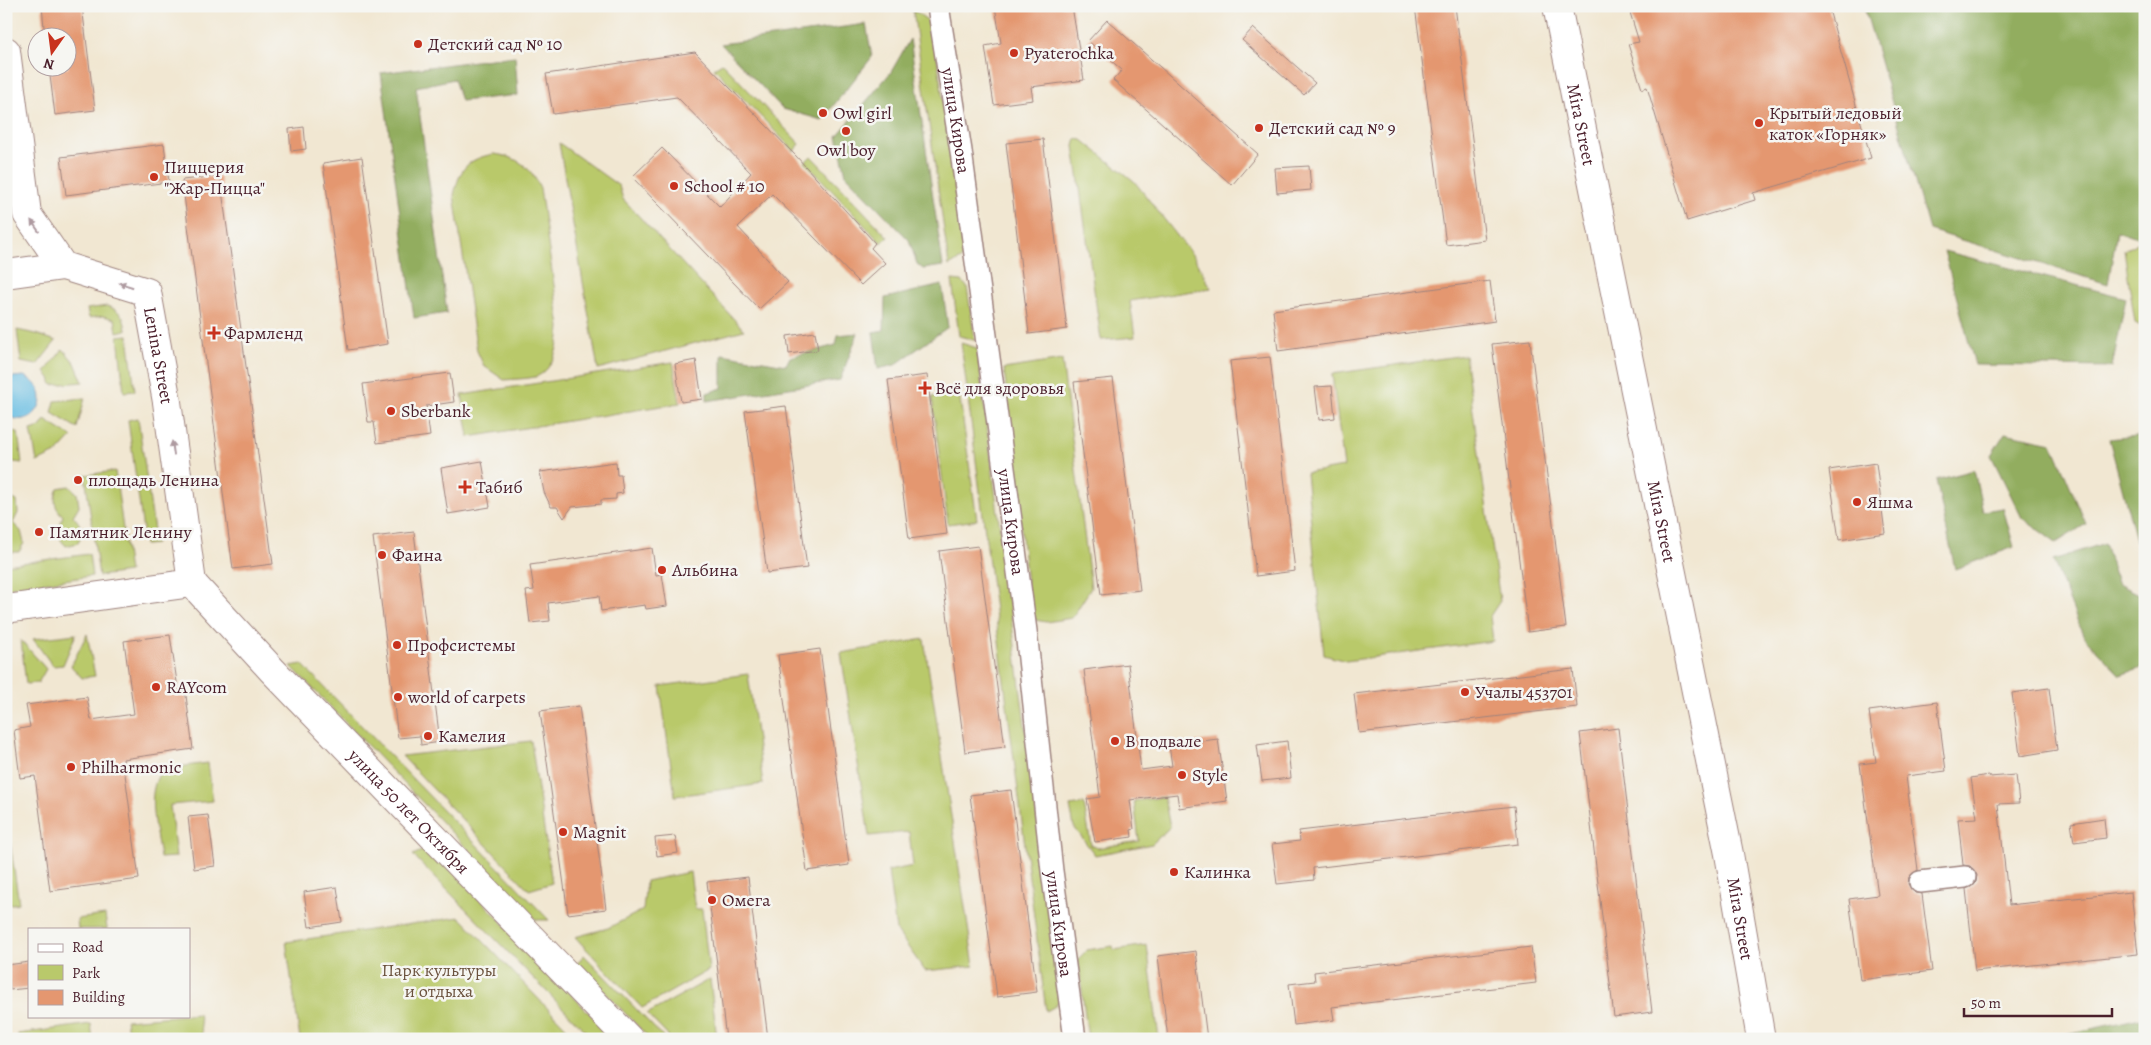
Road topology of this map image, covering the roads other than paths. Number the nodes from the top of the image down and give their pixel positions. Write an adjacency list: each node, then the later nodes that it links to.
1 (938, 6): 11 (street, улица Кирова)
2 (1556, 6): 12 (main road, Mira Street)
3 (6, 51): 4 (main road, one-way to 3)
4 (63, 266): 5 (main road); 6 (main road, Lenina Street, one-way to 4)
5 (6, 274)
6 (192, 582): 7 (main road); 10 (main road, улица 50 лет Октября)
7 (6, 609)
8 (1964, 877): 9 (street)
9 (1920, 882)
10 (629, 1039)
11 (1075, 1039)
12 (1761, 1039)

